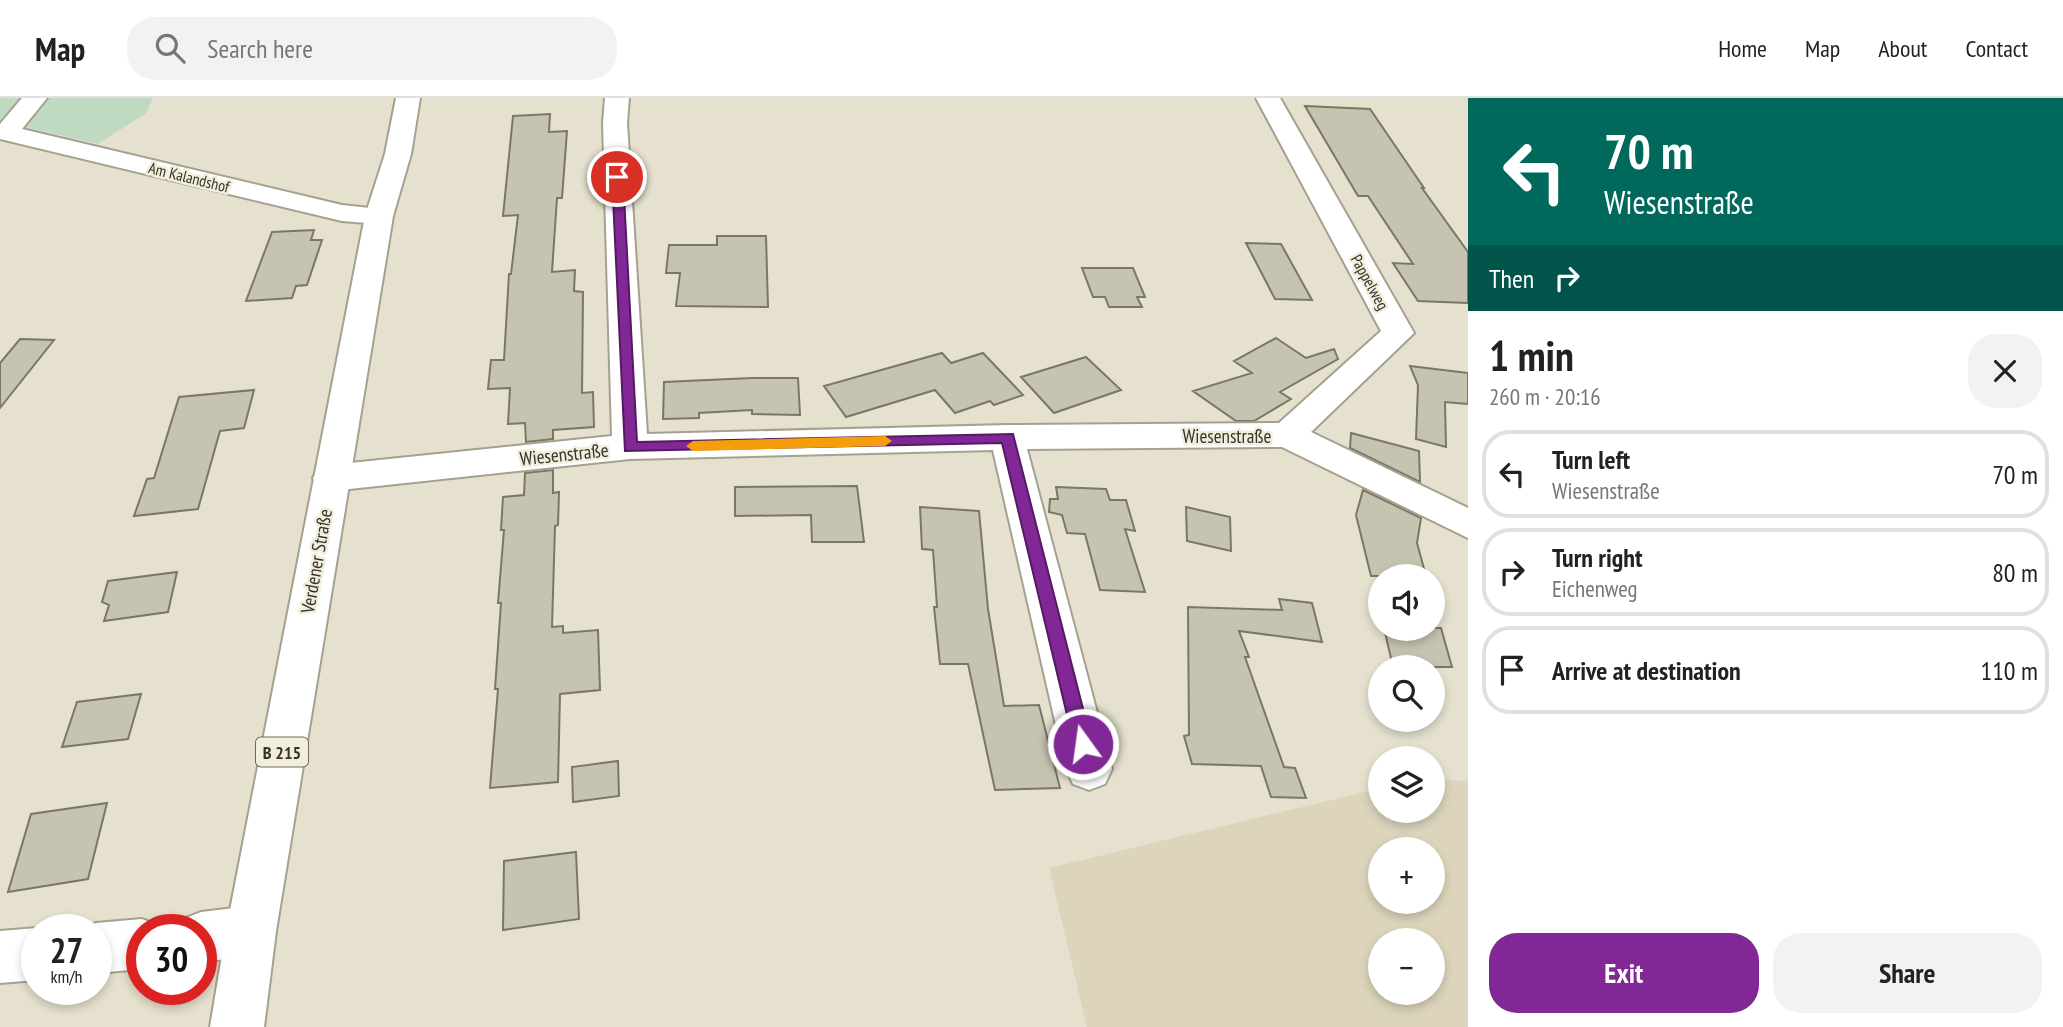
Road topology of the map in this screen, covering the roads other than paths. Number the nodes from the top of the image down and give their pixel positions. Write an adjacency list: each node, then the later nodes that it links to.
1 (35, 98): 5 (street)
2 (408, 98): 6 (street, Verdener Straße / B 215)
3 (617, 98): 9 (street)
4 (1268, 98): 7 (street, Pappelweg)
5 (3, 132): 6 (street, Am Kalandshof)
6 (379, 216): 10 (street, Verdener Straße / B 215)
7 (1287, 435): 8 (street, Wiesenstraße); 11 (street, Wiesenstraße)
8 (1007, 438): 9 (street, Wiesenstraße); 12 (street)
9 (630, 447): 10 (street, Wiesenstraße)
10 (331, 478): 13 (street, Verdener Straße / B 215)
11 (1468, 524)
12 (1089, 769)
13 (251, 931): 14 (street); 17 (street, Verdener Straße / B 215)
14 (217, 935)
15 (21, 955): 16 (street)
16 (0, 957)
17 (237, 1027)

